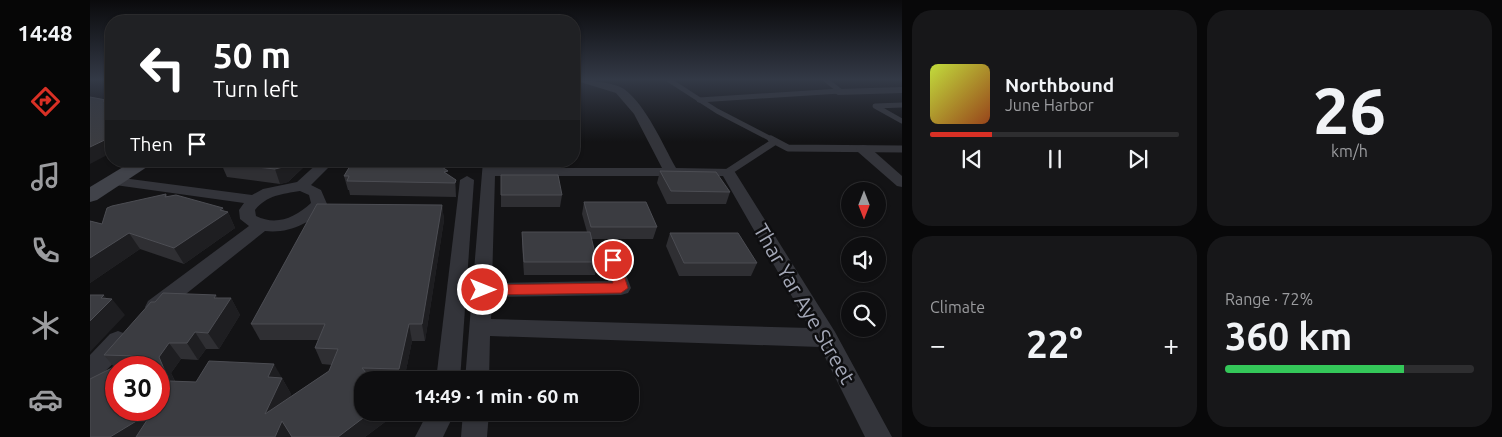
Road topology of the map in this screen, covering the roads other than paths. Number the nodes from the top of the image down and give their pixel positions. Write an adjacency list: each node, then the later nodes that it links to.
1 (628, 100): 11 (street)
2 (698, 100): 5 (lane)
3 (902, 105): 4 (lane)
4 (902, 121)
5 (774, 142): 6 (lane); 12 (lane)
6 (863, 149): 7 (lane); 15 (street)
7 (902, 149)
8 (137, 167): 14 (main road)
9 (322, 167): 16 (street)
10 (489, 167): 11 (street); 21 (street)
11 (671, 171): 12 (street)
12 (728, 172): 23 (street, Thar Yar Aye Street)
13 (467, 180): 25 (street)
14 (114, 181): 17 (main road); 18 (street)
15 (902, 183)
16 (302, 186): 18 (street); 19 (street)
17 (90, 196)
18 (255, 200): 19 (street)
19 (260, 226): 24 (street)
20 (613, 260): 21 (street)
21 (483, 290): 22 (street)
22 (480, 327): 23 (street); 26 (street)
23 (827, 338): 31 (street, Thar Yar Aye Street)
24 (90, 371)
25 (449, 371)
26 (478, 371)
27 (438, 421): 29 (street)
28 (475, 421): 30 (street)
29 (428, 437)
30 (474, 437)
31 (878, 437)

